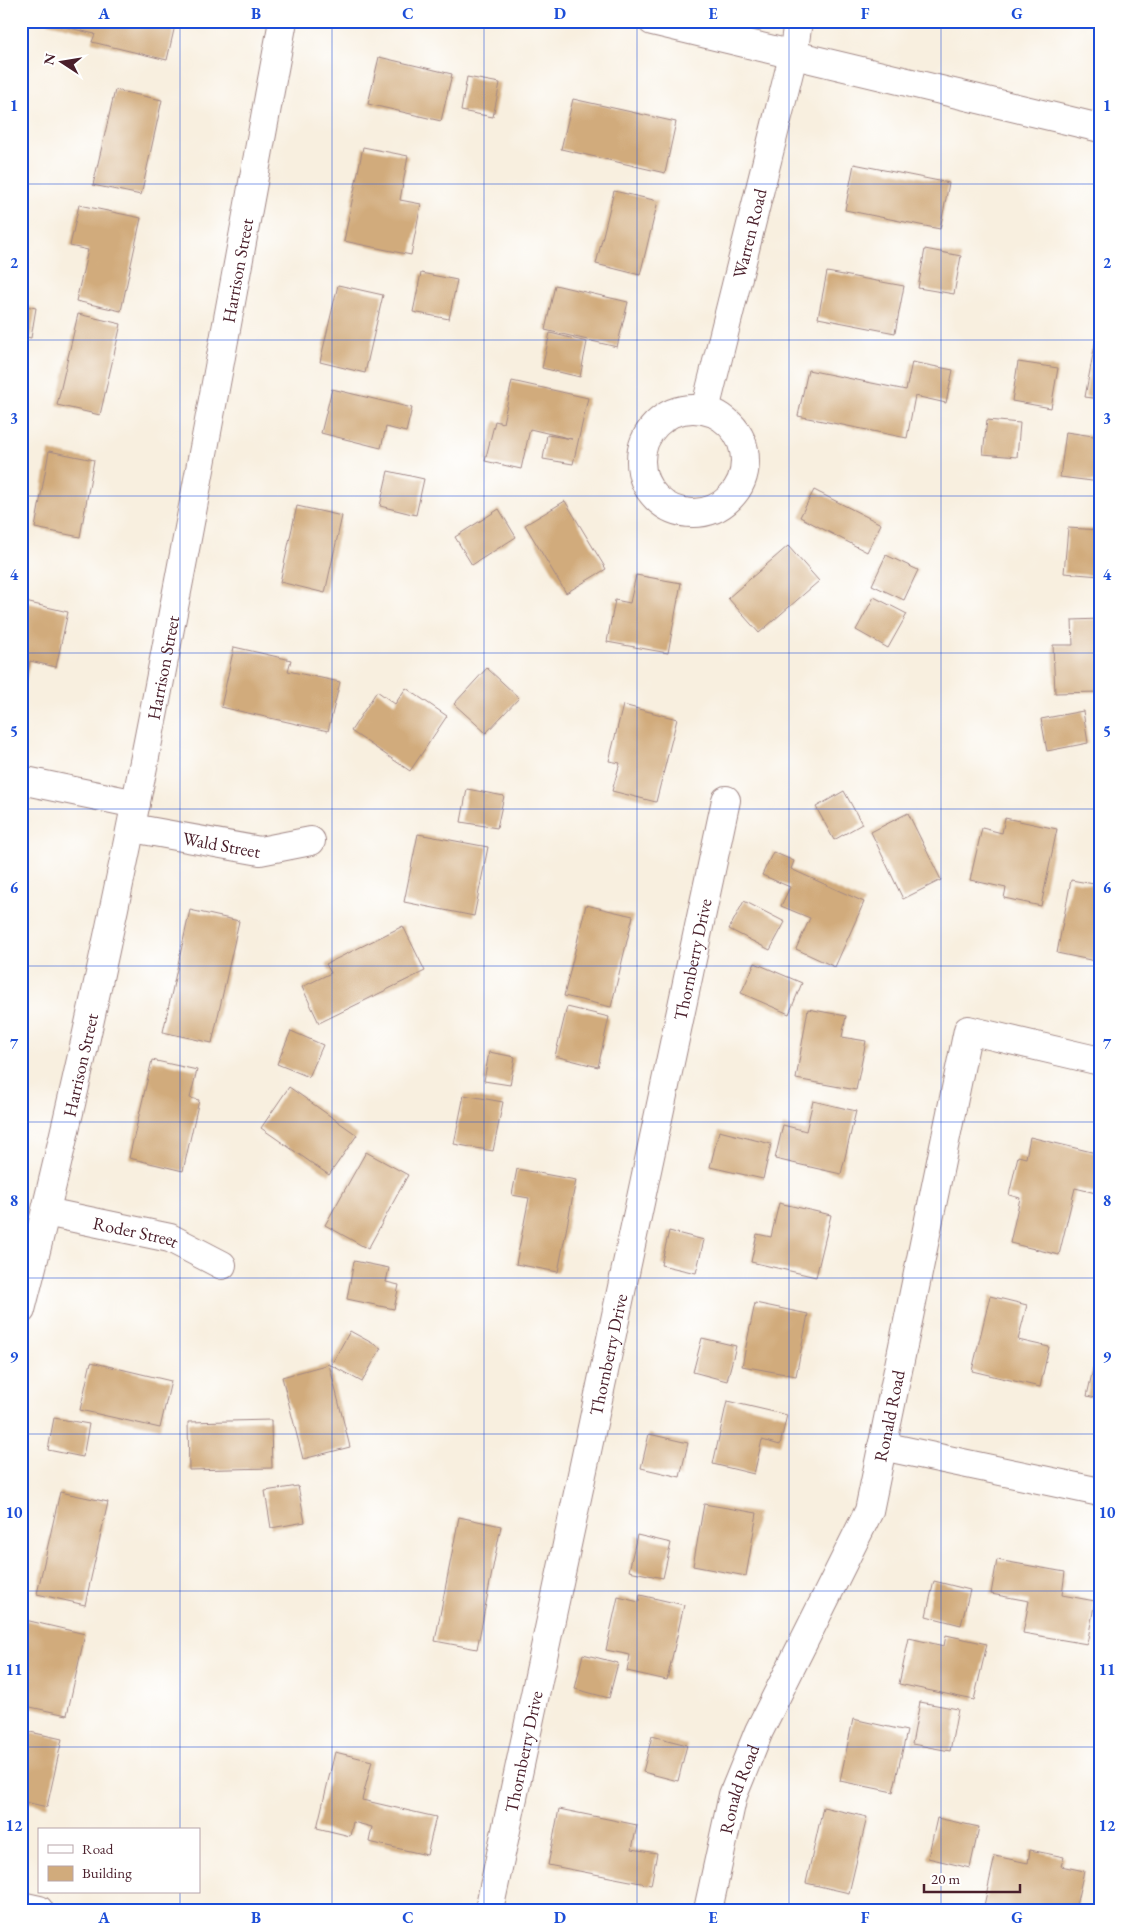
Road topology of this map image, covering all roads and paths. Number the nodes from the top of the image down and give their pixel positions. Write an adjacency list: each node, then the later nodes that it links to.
1 (283, 21): 9 (street, Harrison Street)
2 (652, 21): 4 (street)
3 (798, 21): 4 (street, Warren Road)
4 (793, 56): 5 (street); 6 (street, Warren Road)
5 (1100, 128)
6 (704, 410)
7 (21, 780): 9 (street, Wald Street)
8 (726, 800): 19 (street, Thornberry Drive)
9 (134, 816): 10 (street, Wald Street); 12 (street, Harrison Street)
10 (311, 841)
11 (1100, 1061): 15 (street, Ronald Road)
12 (46, 1212): 13 (street, Roder Street); 14 (street, Harrison Street)
13 (222, 1265)
14 (21, 1310)
15 (882, 1446): 16 (street); 20 (street, Ronald Road)
16 (1100, 1492)
17 (21, 1906): 18 (street)
18 (39, 1910)
19 (489, 1910)
20 (708, 1910)

